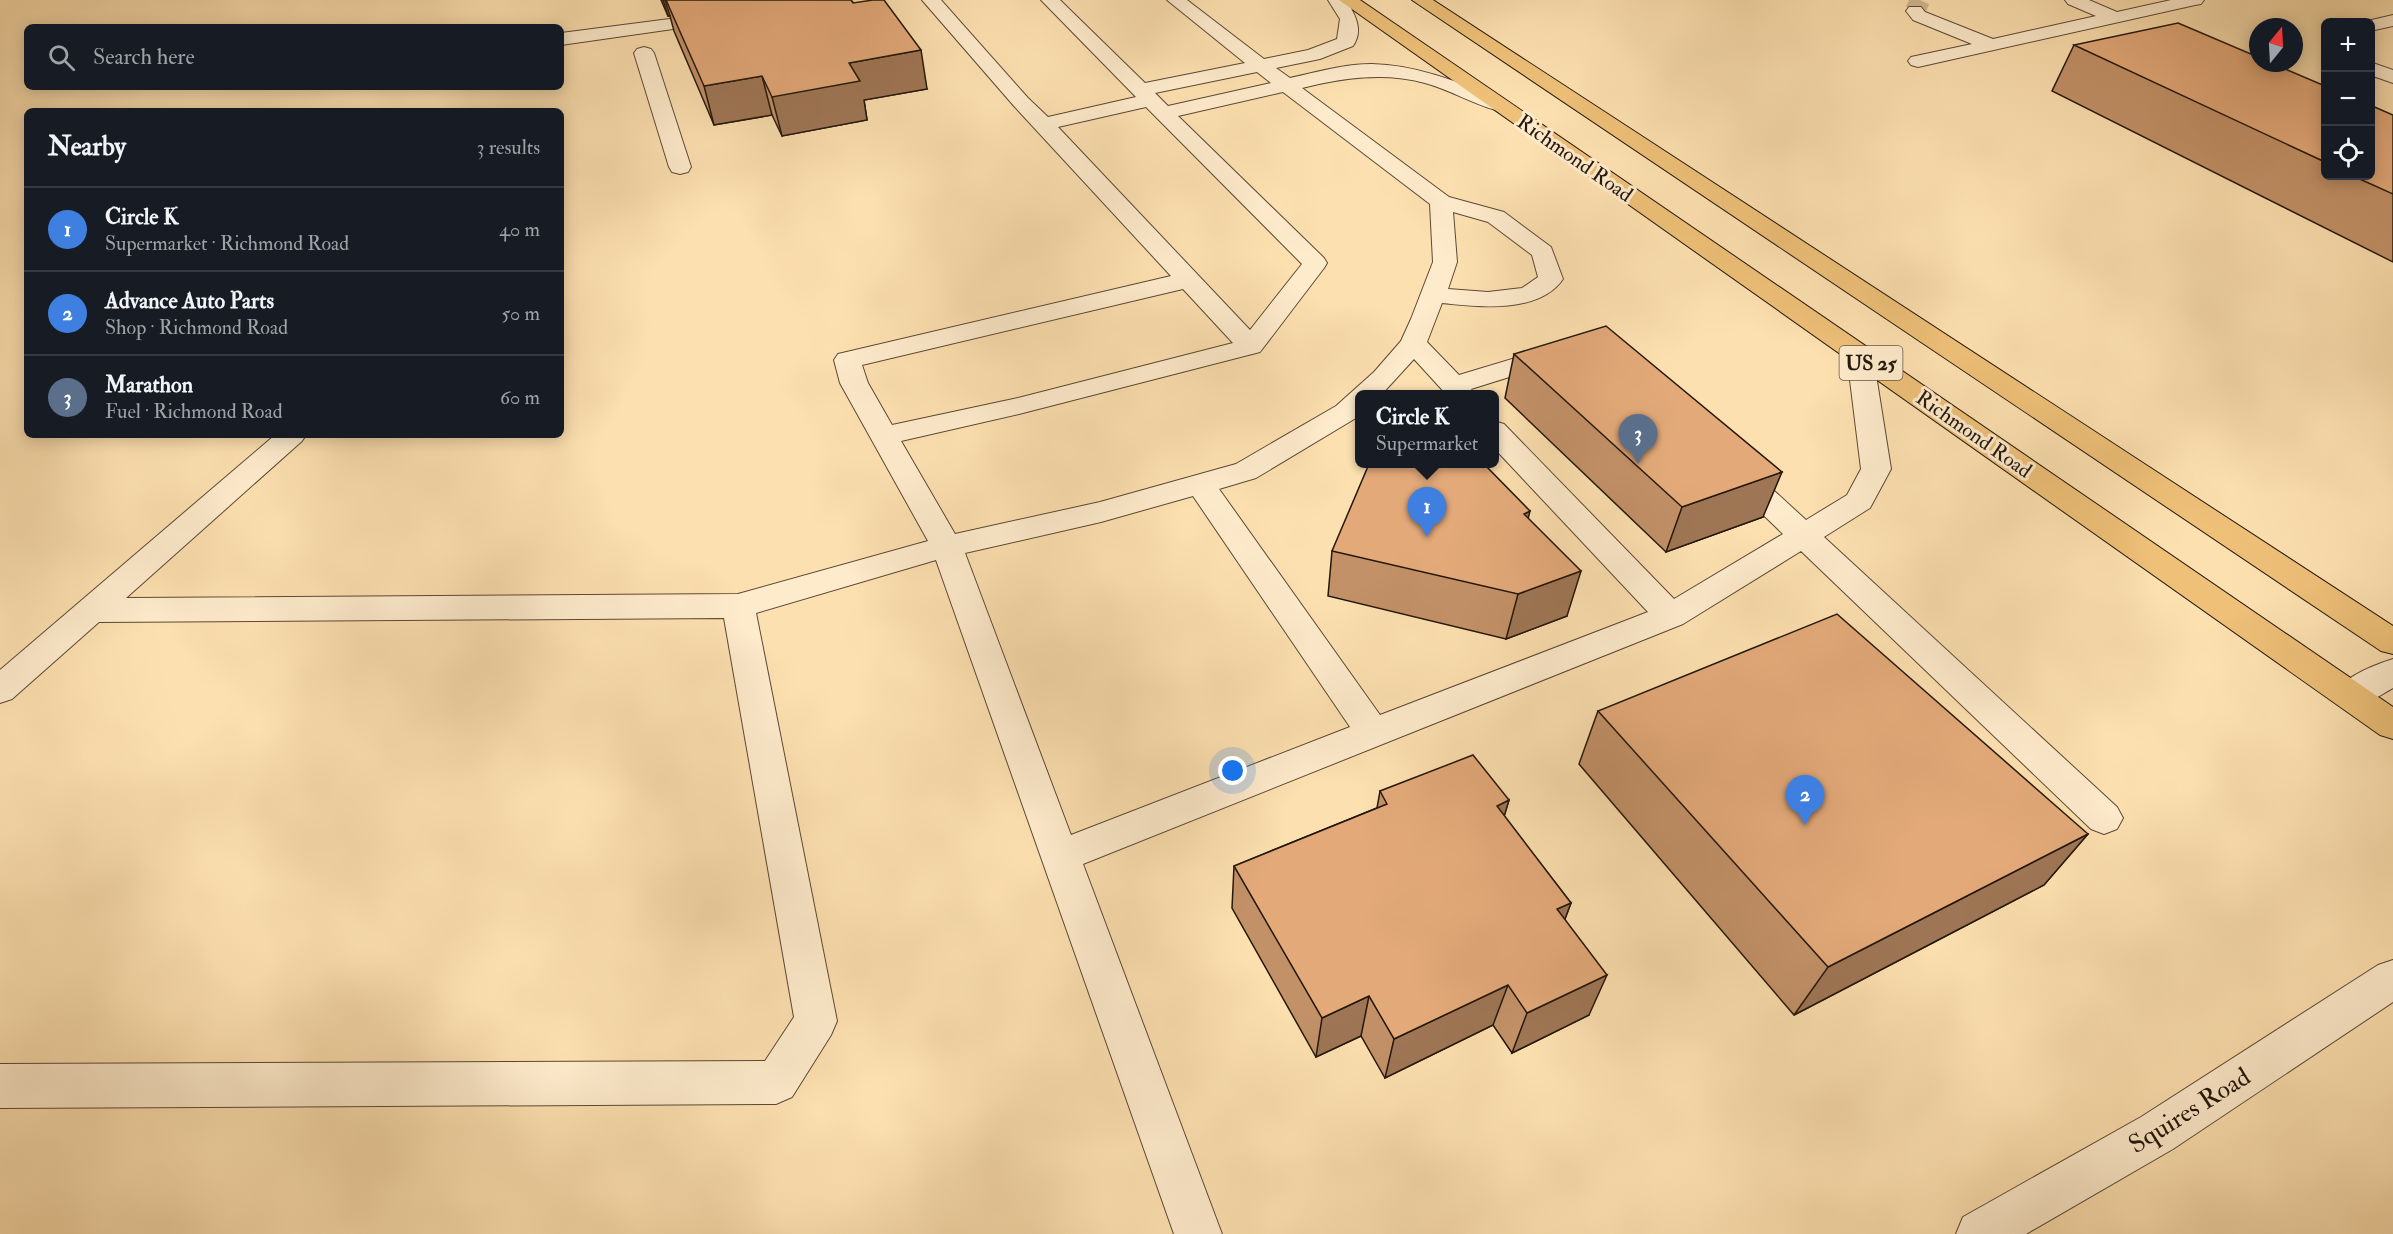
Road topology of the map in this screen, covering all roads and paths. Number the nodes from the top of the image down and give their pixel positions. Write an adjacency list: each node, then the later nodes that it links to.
1 (931, 0): 25 (street)
2 (1050, 0): 23 (street)
3 (1176, 0): 19 (street)
4 (1337, 0): 19 (street)
5 (1348, 0): 24 (highway, Richmond Road / US 25)
6 (1421, 0): 47 (highway, US 25)
7 (2074, 0): 11 (street)
8 (2188, 1): 11 (street)
9 (1915, 11): 16 (street)
10 (735, 16): 15 (street)
11 (2112, 18): 14 (street); 16 (street)
12 (2393, 20): 13 (street)
13 (2375, 25)
14 (2140, 33)
15 (564, 39)
16 (1992, 45): 18 (street)
17 (644, 53): 26 (street)
18 (1918, 61)
19 (1262, 66): 22 (street); 23 (street)
20 (2375, 70): 21 (street)
21 (2393, 77)
22 (1286, 84): 23 (street); 24 (street); 27 (street)
23 (1151, 101): 25 (street); 31 (street)
24 (1499, 105): 33 (highway, Richmond Road / US 25)
25 (1044, 124): 28 (street)
26 (680, 166)
27 (1441, 202): 29 (street); 29 (street)
28 (1188, 280): 31 (street); 38 (street)
29 (1433, 295): 30 (street)
30 (1413, 343): 34 (street); 35 (street)
31 (1251, 346): 38 (street)
32 (1582, 352): 35 (street)
33 (1860, 356): 42 (street); 50 (highway, Richmond Road / US 25)
34 (1370, 390)
35 (1457, 390)
36 (1355, 404): 41 (street)
37 (1499, 434): 46 (street)
38 (884, 436): 43 (street)
39 (289, 438): 45 (street)
40 (1718, 456): 42 (street)
41 (1200, 484): 43 (street); 52 (street)
42 (1805, 535): 46 (street); 53 (street)
43 (947, 546): 44 (street); 54 (street)
44 (738, 606): 45 (street); 56 (street)
45 (92, 610): 49 (street)
46 (1671, 616): 52 (street)
47 (2393, 642)
48 (2393, 672): 50 (street)
49 (0, 690)
50 (2351, 695): 51 (highway, Richmond Road / US 25)
51 (2393, 724)
52 (1373, 733): 54 (street)
53 (2104, 818)
54 (1060, 856): 57 (street)
55 (2393, 979): 58 (street, Squires Road)
56 (0, 1086)
57 (1198, 1234)
58 (1980, 1234)

